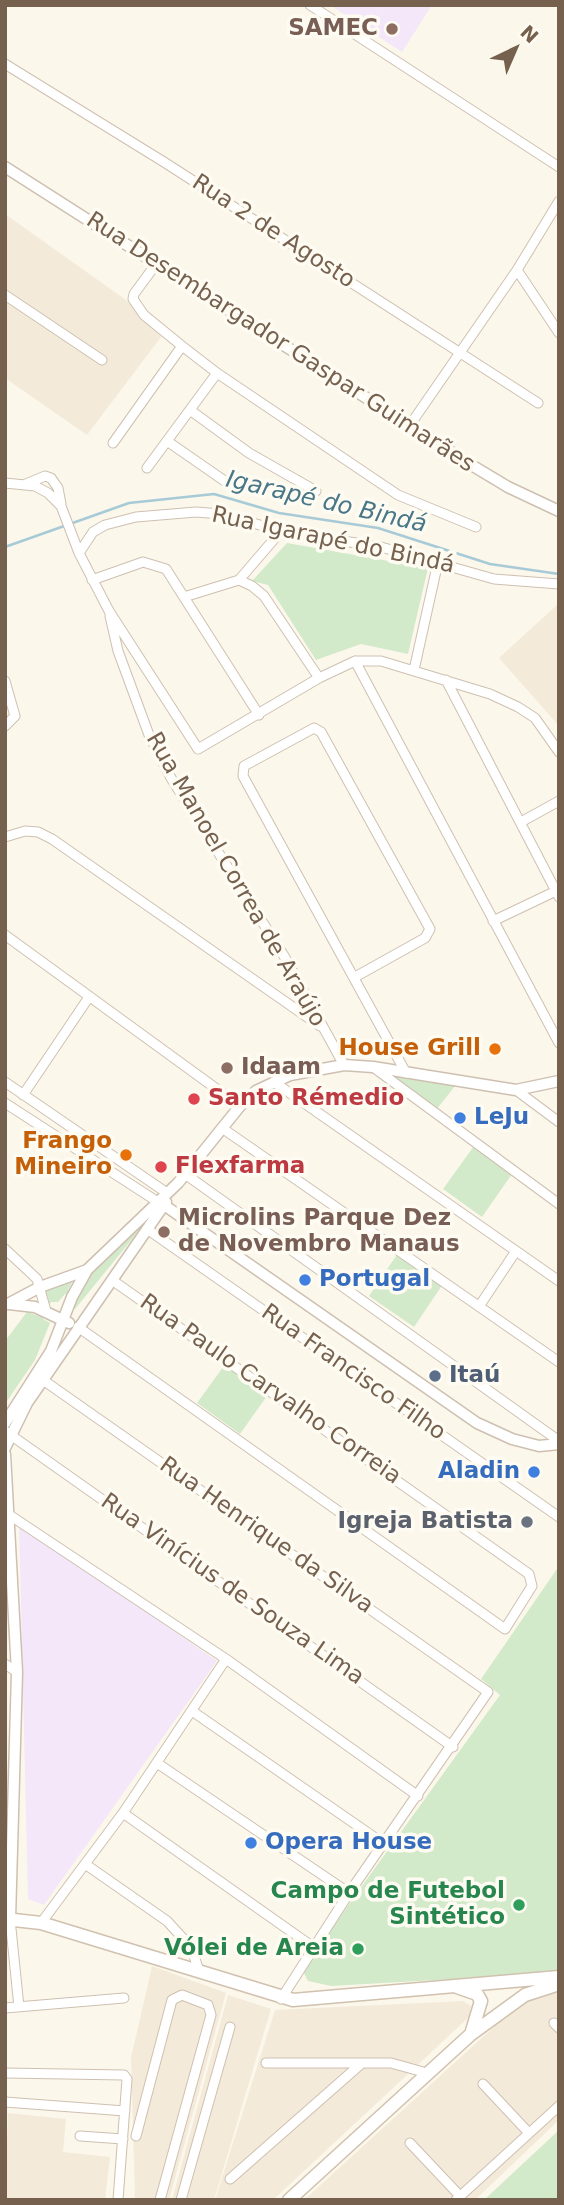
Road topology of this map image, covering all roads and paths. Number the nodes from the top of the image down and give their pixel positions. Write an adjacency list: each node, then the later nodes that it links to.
1 (310, 5): 4 (street)
2 (5, 64): 11 (street, Rua 2 de Agosto)
3 (5, 167): 6 (street, Rua Desembargador Gaspar Guimarães)
4 (559, 167)
5 (559, 201): 7 (street)
6 (156, 264): 10 (street); 16 (street, Rua Desembargador Gaspar Guimarães)
7 (517, 271): 9 (street); 11 (street)
8 (5, 295): 12 (street)
9 (559, 333)
10 (182, 346): 13 (street); 18 (street)
11 (461, 353): 14 (street, Rua 2 de Agosto); 16 (street)
12 (102, 360)
13 (217, 373): 15 (street); 26 (street)
14 (538, 403)
15 (190, 410): 17 (street); 23 (street)
16 (410, 425): 25 (street, Rua Desembargador Gaspar Guimarães)
17 (167, 440): 19 (street); 21 (street)
18 (113, 443)
19 (147, 468)
20 (5, 483): 22 (street)
21 (229, 484)
22 (23, 485): 24 (street); 24 (street)
23 (316, 491)
24 (63, 510): 28 (street)
25 (559, 510)
26 (476, 527)
27 (281, 531): 28 (street, Rua Igarapé do Bindá); 29 (street, Rua Igarapé do Bindá); 31 (street)
28 (79, 553): 30 (street)
29 (438, 562): 32 (street, Rua Igarapé do Bindá); 36 (street)
30 (92, 580): 33 (street); 34 (street)
31 (239, 580): 33 (street); 37 (street)
32 (559, 584)
33 (184, 597): 40 (street)
34 (109, 611): 40 (street); 51 (street, Rua Manoel Correa de Araújo)
35 (355, 661): 36 (street); 37 (street); 47 (street)
36 (414, 670): 38 (street)
37 (319, 678): 40 (street)
38 (446, 680): 42 (street); 44 (street)
39 (5, 681): 41 (street)
40 (259, 715)
41 (5, 726)
42 (559, 752)
43 (559, 801): 44 (street)
44 (521, 822): 46 (street)
45 (5, 838): 51 (street)
46 (557, 894): 47 (street)
47 (493, 921): 52 (street)
48 (5, 935): 50 (street)
49 (355, 977): 49 (street); 55 (street)
50 (89, 997): 60 (street); 62 (street)
51 (321, 1027): 53 (street, Rua Manoel Correa de Araújo)
52 (556, 1041)
53 (344, 1065): 54 (street); 58 (street)
54 (373, 1067): 55 (street); 68 (street)
55 (406, 1073): 59 (street)
56 (559, 1081): 59 (street)
57 (5, 1082): 60 (street)
58 (274, 1082): 62 (street); 72 (street)
59 (516, 1090): 63 (street)
60 (23, 1095): 66 (street)
61 (5, 1103): 67 (street)
62 (240, 1106): 64 (street)
63 (559, 1122)
64 (222, 1128): 65 (street); 79 (street)
65 (185, 1174): 66 (street); 87 (street)
66 (171, 1189): 67 (street)
67 (161, 1204): 69 (street); 70 (street); 87 (street)
68 (559, 1204)
69 (147, 1229): 73 (street); 91 (street, Rua Francisco Filho)
70 (115, 1245): 73 (street); 74 (street)
71 (5, 1249): 77 (street)
72 (516, 1251): 76 (street); 79 (street)
73 (126, 1261): 75 (street)
74 (87, 1270): 77 (street); 81 (street)
75 (112, 1280): 82 (street); 82 (street, Rua Paulo Carvalho Correia)
76 (559, 1281)
77 (40, 1287): 78 (street); 80 (street)
78 (7, 1304): 80 (street)
79 (480, 1305): 83 (street)
80 (46, 1311): 81 (street)
81 (64, 1320): 82 (street); 85 (street)
82 (78, 1328): 84 (street)
83 (559, 1362)
84 (43, 1380): 86 (street); 98 (street, Rua Henrique da Silva)
85 (5, 1423)
86 (9, 1432): 88 (street); 98 (street, Rua Vinícius de Souza Lima)
87 (559, 1442)
88 (5, 1448)
89 (5, 1454): 90 (street)
90 (7, 1514): 92 (street); 93 (street)
91 (559, 1517)
92 (10, 1596): 95 (street)
93 (226, 1659): 96 (street); 101 (street)
94 (5, 1664): 95 (street)
95 (18, 1672): 99 (street)
96 (192, 1711): 100 (street); 104 (street)
97 (5, 1745): 99 (street)
98 (453, 1747): 101 (street)
99 (16, 1753): 103 (street)
100 (157, 1763): 102 (street); 106 (street)
101 (418, 1796): 104 (street)
102 (123, 1813): 105 (street); 109 (street)
103 (10, 1833): 107 (street)
104 (384, 1844): 106 (street)
105 (85, 1864): 108 (street); 110 (street)
106 (349, 1893): 109 (street)
107 (8, 1919): 108 (main road); 116 (street)
108 (41, 1923): 110 (main road)
109 (313, 1947): 115 (street)
110 (199, 1971): 115 (main road)
111 (559, 1977): 112 (main road)
112 (450, 1984): 115 (main road); 119 (main road)
113 (559, 1984): 119 (main road)
114 (124, 1998): 116 (street)
115 (281, 1999)
116 (19, 2007): 117 (street)
117 (5, 2008)
118 (230, 2027): 137 (street)
119 (470, 2035): 123 (main road)
120 (266, 2063): 121 (street)
121 (362, 2063): 123 (street); 133 (street)
122 (5, 2073): 127 (street)
123 (427, 2073): 138 (main road)
124 (483, 2084): 128 (street)
125 (5, 2102): 127 (street)
126 (559, 2106): 128 (street)
127 (125, 2111): 131 (street)
128 (528, 2132): 134 (street)
129 (80, 2136): 131 (street)
130 (136, 2136): 136 (street)
131 (123, 2139): 135 (street)
132 (410, 2143): 134 (street)
133 (230, 2179)
134 (458, 2198)
135 (118, 2200)
136 (160, 2200)
137 (181, 2200)
138 (289, 2200)

